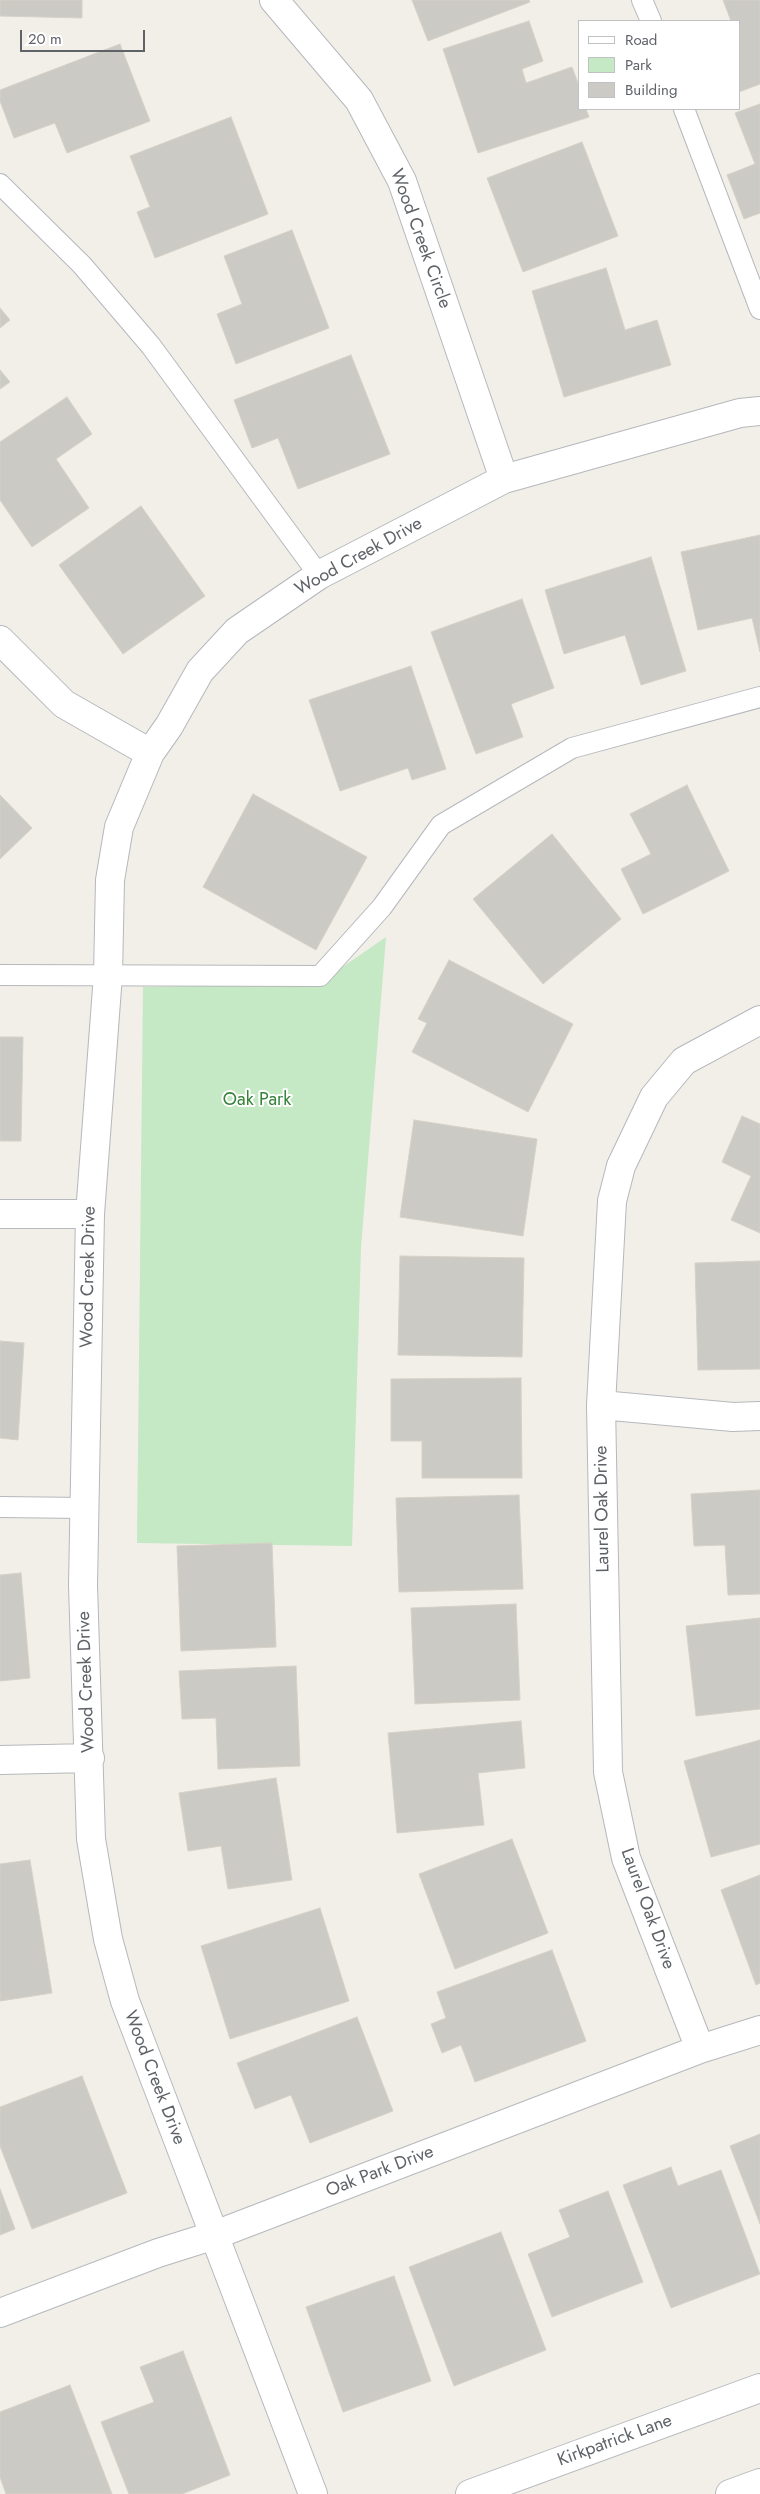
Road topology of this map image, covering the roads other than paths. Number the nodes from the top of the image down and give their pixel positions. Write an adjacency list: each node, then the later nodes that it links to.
1 (274, 0): 8 (street, Wood Creek Circle)
2 (642, 0): 3 (lane)
3 (650, 20)
4 (684, 110): 6 (lane)
5 (0, 184): 9 (lane)
6 (760, 309)
7 (760, 411): 8 (street, Wood Creek Drive)
8 (504, 479): 9 (street, Wood Creek Drive)
9 (319, 575): 12 (street, Wood Creek Drive)
10 (0, 640): 12 (street)
11 (760, 697): 14 (lane)
12 (150, 752): 14 (street, Wood Creek Drive)
13 (0, 975): 14 (lane)
14 (108, 975): 17 (street, Wood Creek Drive)
15 (760, 1020): 18 (street, Laurel Oak Drive)
16 (0, 1214): 17 (street)
17 (90, 1214): 21 (street, Wood Creek Drive)
18 (601, 1405): 19 (street); 25 (street, Laurel Oak Drive)
19 (760, 1416)
20 (0, 1507): 21 (lane)
21 (85, 1508): 22 (street, Wood Creek Drive)
22 (90, 1758): 23 (street); 26 (street, Wood Creek Drive)
23 (0, 1760)
24 (760, 2030): 25 (street, Oak Park Drive)
25 (700, 2049): 26 (street, Oak Park Drive)
26 (215, 2235): 27 (street, Oak Park Drive); 30 (street, Wood Creek Drive)
27 (0, 2313)
28 (760, 2388): 31 (street, Kirkpatrick Lane)
29 (760, 2483): 32 (street)
30 (313, 2494)
31 (470, 2494)
32 (730, 2494)

